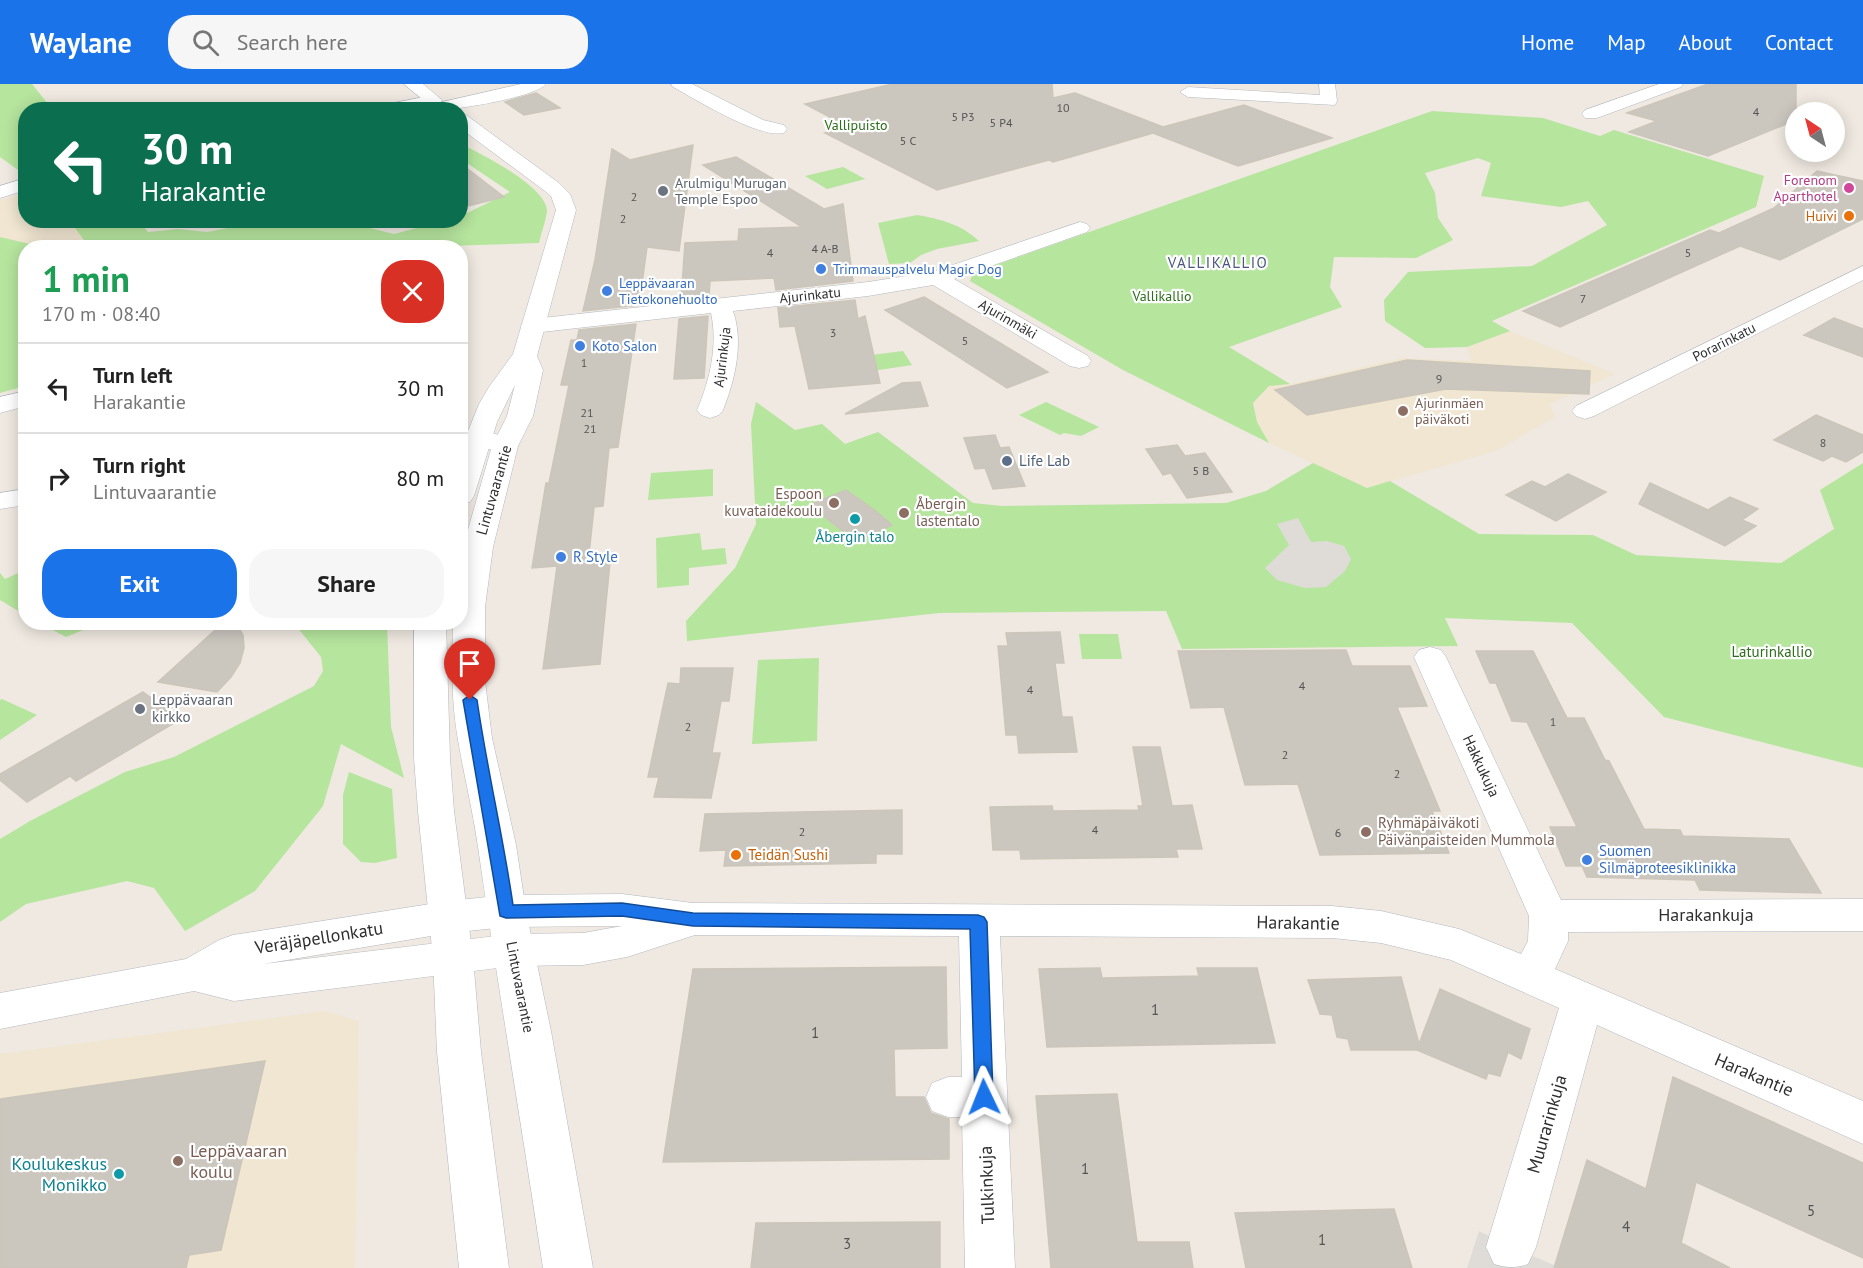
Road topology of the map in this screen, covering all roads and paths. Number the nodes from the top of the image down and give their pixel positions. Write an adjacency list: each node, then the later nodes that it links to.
1 (412, 84): 8 (street)
2 (528, 84): 9 (street)
3 (538, 84): 10 (street)
4 (679, 84): 13 (street)
5 (1327, 84): 7 (street)
6 (1675, 84): 11 (street)
7 (1188, 92)
8 (433, 102)
9 (454, 102)
10 (460, 102)
11 (1591, 114)
12 (468, 125): 20 (street, Lintuvaarantie)
13 (778, 129)
14 (18, 186): 15 (street)
15 (0, 192)
16 (1080, 228): 18 (street, Ajurinkatu)
17 (1861, 276): 25 (street, Porarinkatu)
18 (936, 278): 19 (street, Ajurinkatu); 21 (street, Ajurinmäki)
19 (720, 304): 20 (street, Ajurinkatu); 24 (street, Ajurinkuja)
20 (533, 326): 26 (street, Lintuvaarantie)
21 (1079, 361)
22 (18, 400): 23 (street)
23 (0, 405)
24 (711, 410)
25 (1585, 411)
26 (476, 446): 27 (street, Lintuvaarantie); 35 (street, Lintuvaarantie)
27 (468, 471)
28 (18, 498): 29 (street)
29 (0, 501)
30 (430, 630): 36 (street)
31 (1430, 657): 33 (street, Hakkukuja)
32 (1863, 915): 33 (street, Harakankuja)
33 (1549, 916): 37 (street)
34 (978, 922): 35 (street, Harakantie); 37 (street, Harakantie); 44 (street, Tulkinkuja)
35 (509, 931): 36 (street, Harakantie); 43 (street, Lintuvaarantie)
36 (451, 938): 39 (street); 42 (street)
37 (1531, 976): 38 (street, Harakantie)
38 (1583, 1000): 40 (street, Harakantie); 41 (street, Muurarinkuja)
39 (0, 1011)
40 (1863, 1123)
41 (1511, 1247)
42 (483, 1268)
43 (568, 1268)
44 (990, 1268)

